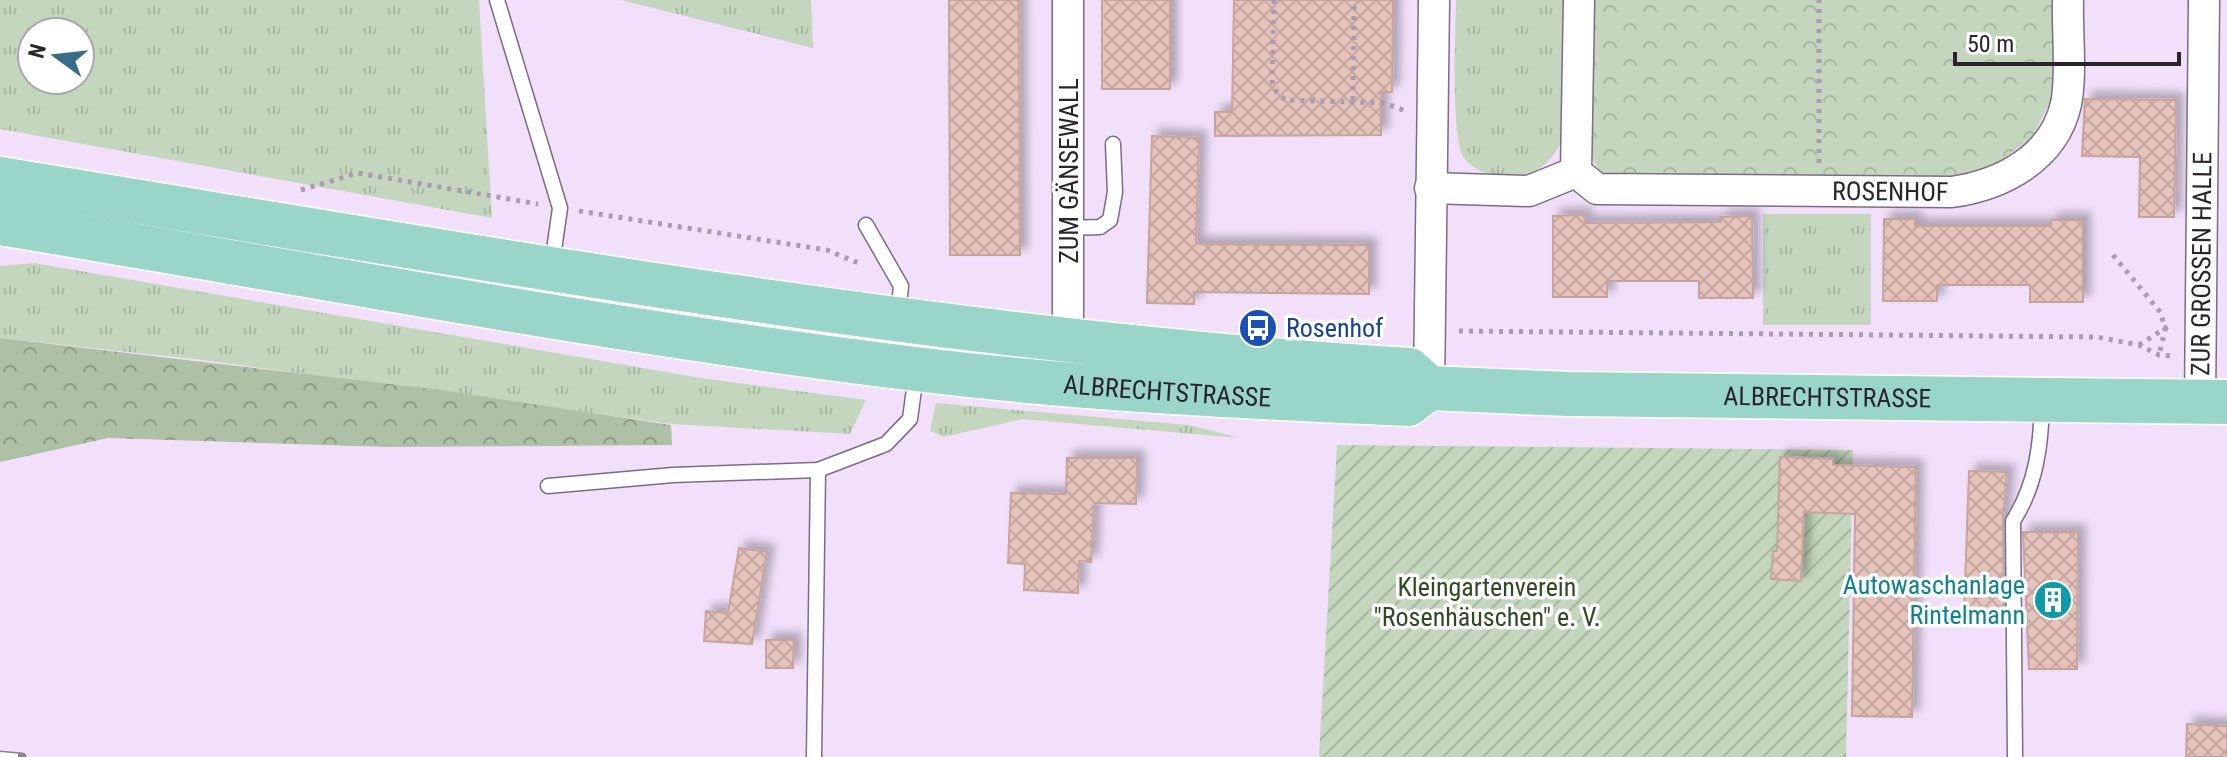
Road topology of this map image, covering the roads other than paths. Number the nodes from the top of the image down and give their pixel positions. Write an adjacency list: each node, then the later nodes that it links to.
1 (497, 0): 15 (lane)
2 (1068, 0): 14 (street, ZUM GÄNSEWALL)
3 (1434, 0): 11 (street)
4 (1579, 0): 9 (street)
5 (2068, 0): 9 (street, ROSENHOF)
6 (2204, 0): 7 (street, ZUR GROSSEN HALLE)
7 (2215, 126): 21 (street, ZUR GROSSEN HALLE)
8 (1113, 144): 14 (lane)
9 (1576, 172): 11 (street)
10 (0, 179): 15 (main road, ALBRECHTSTRASSE)
11 (1430, 188): 19 (street)
12 (0, 223): 18 (main road, ALBRECHTSTRASSE)
13 (866, 225): 16 (lane)
14 (1068, 228): 17 (street, ZUM GÄNSEWALL)
15 (551, 268): 16 (main road, ALBRECHTSTRASSE)
16 (897, 321): 17 (main road, ALBRECHTSTRASSE)
17 (1068, 342): 19 (main road, ALBRECHTSTRASSE)
18 (916, 369): 19 (main road, ALBRECHTSTRASSE); 22 (lane)
19 (1429, 388): 20 (main road, ALBRECHTSTRASSE)
20 (2042, 399): 21 (main road, ALBRECHTSTRASSE); 25 (lane)
21 (2214, 402)
22 (818, 470): 23 (lane); 24 (lane)
23 (548, 486)
24 (814, 757)
25 (2015, 757)

